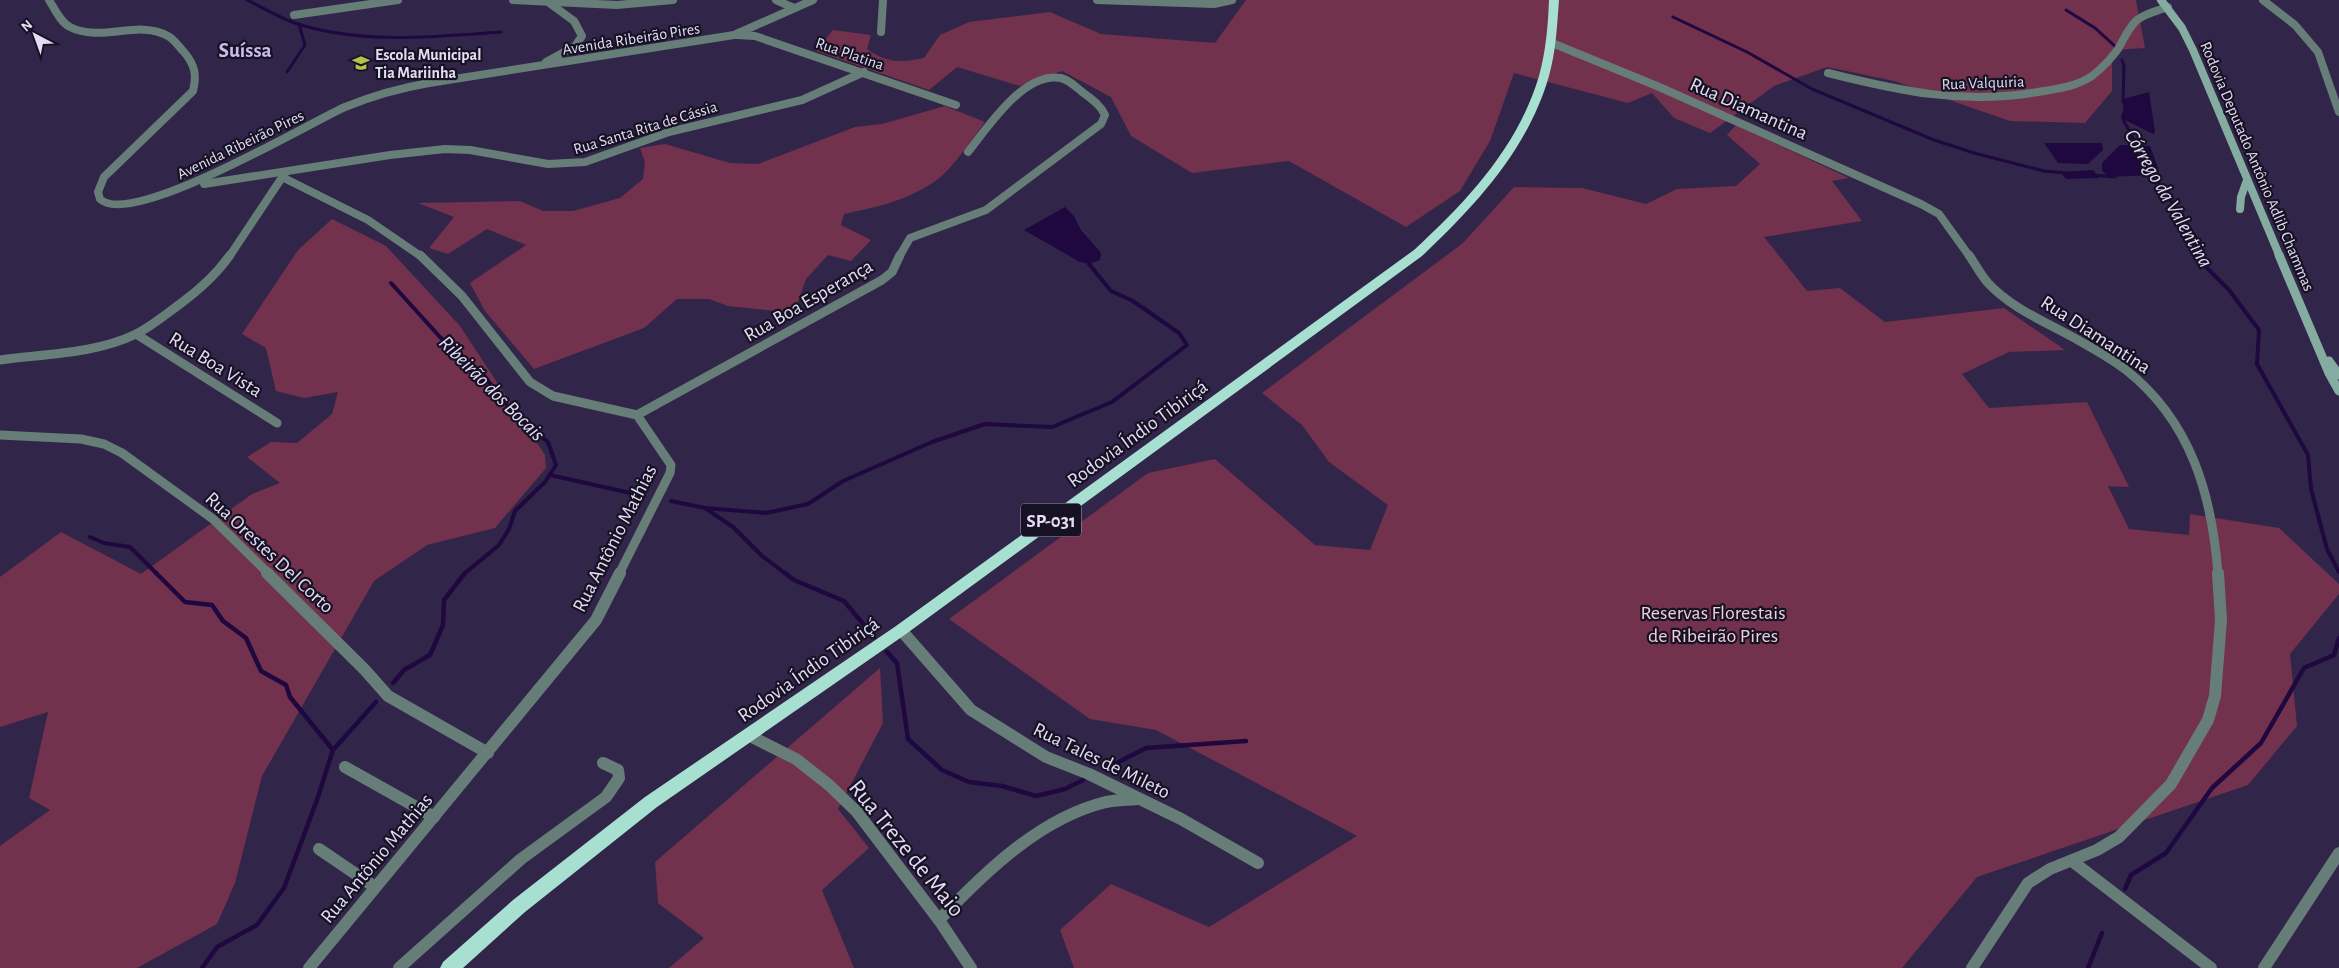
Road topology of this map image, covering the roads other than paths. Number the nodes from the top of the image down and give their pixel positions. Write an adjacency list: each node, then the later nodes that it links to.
1 (49, 0): 28 (street, Avenida Ribeirão Pires)
2 (398, 0): 16 (street)
3 (513, 0): 12 (street)
4 (673, 0): 12 (street)
5 (813, 0): 14 (street)
6 (883, 0): 17 (street)
7 (1097, 0): 8 (street)
8 (1232, 0)
9 (1554, 0): 19 (highway, Rodovia Índio Tibiriçá / SP-031)
10 (2161, 0): 15 (main road, Rodovia Deputado Antônio Adlib Chammas)
11 (2263, 0): 24 (street)
12 (546, 1): 20 (street)
13 (782, 1): 14 (street)
14 (794, 8): 18 (street)
15 (2168, 8): 22 (street, Rua Valquiria); 27 (main road, Rodovia Deputado Antônio Adlib Chammas)
16 (294, 15)
17 (881, 32)
18 (734, 35): 20 (street, Avenida Ribeirão Pires); 21 (street, Rua Platina)
19 (1552, 42): 38 (highway, Rodovia Índio Tibiriçá / SP-031); 47 (street, Rua Diamantina)
20 (538, 66): 28 (street, Avenida Ribeirão Pires)
21 (864, 72): 23 (street, Rua Platina); 26 (street, Rua Santa Rita de Cássia)
22 (1828, 73)
23 (956, 105)
24 (2339, 112)
25 (968, 152): 35 (street, Rua Boa Esperança)
26 (284, 174): 28 (street, Rua Santa Rita de Cássia); 30 (street); 35 (street)
27 (2247, 180): 29 (main road); 31 (main road, Rodovia Deputado Antônio Adlib Chammas)
28 (190, 186)
29 (2240, 209)
30 (136, 334): 32 (street); 36 (street, Rua Boa Vista)
31 (2320, 348): 33 (main road, Rodovia Deputado Antônio Adlib Chammas); 34 (main road, Rodovia Deputado Antônio Adlib Chammas)
32 (0, 360)
33 (2339, 375)
34 (2339, 391)
35 (638, 415): 40 (street, Rua Antônio Mathias)
36 (277, 423)
37 (0, 435): 40 (street, Rua Orestes Del Corto)
38 (901, 630): 39 (highway, Rodovia Índio Tibiriçá / SP-031); 43 (street, Rua Tales de Mileto)
39 (748, 735): 50 (street, Rua Treze de Maio); 53 (highway, Rodovia Índio Tibiriçá / SP-031)
40 (488, 753): 44 (street, Rua Antônio Mathias)
41 (602, 763): 52 (street)
42 (345, 767): 44 (street)
43 (1138, 799): 48 (street, Rua Tales de Mileto); 50 (street)
44 (434, 817): 49 (street, Rua Antônio Mathias)
45 (319, 849): 49 (street)
46 (2339, 854): 57 (street)
47 (2072, 861): 55 (street, Rua Diamantina); 56 (street)
48 (1258, 863)
49 (375, 887): 51 (street, Rua Antônio Mathias)
50 (939, 920): 54 (street, Rua Treze de Maio)
51 (309, 968)
52 (399, 968)
53 (449, 968)
54 (971, 968)
55 (1972, 968)
56 (2211, 968)
57 (2264, 968)

